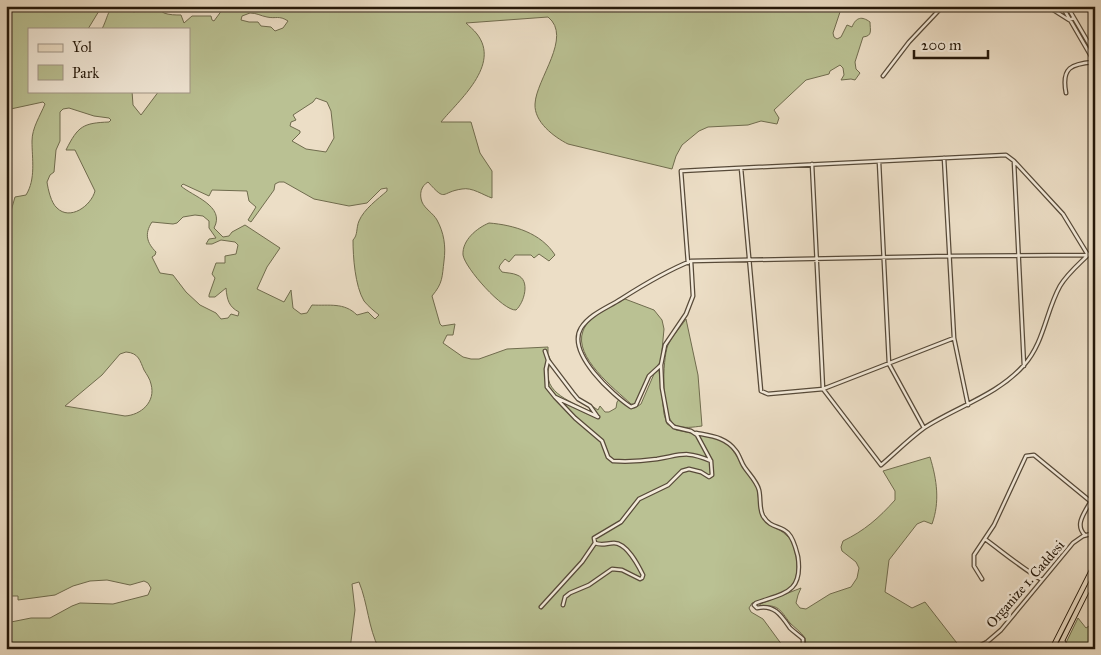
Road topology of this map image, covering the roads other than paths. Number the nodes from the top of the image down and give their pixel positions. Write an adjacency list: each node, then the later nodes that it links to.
1 (942, 6): 9 (street)
2 (1048, 6): 6 (street)
3 (1062, 6): 6 (street)
4 (1067, 6): 5 (street)
5 (1074, 18): 6 (street); 7 (street)
6 (1069, 20): 8 (street)
7 (1095, 54)
8 (1094, 62): 10 (street)
9 (883, 76)
10 (1066, 93)
11 (944, 158): 12 (street); 13 (street); 18 (street)
12 (1014, 161): 17 (street); 19 (street)
13 (880, 162): 14 (street); 20 (street)
14 (812, 164): 15 (street); 21 (street)
15 (741, 168): 22 (street); 23 (street)
16 (1095, 251): 17 (street)
17 (1088, 255): 19 (street); 29 (street)
18 (950, 256): 19 (street); 20 (street); 24 (street)
19 (1019, 256): 29 (street)
20 (884, 258): 21 (street); 28 (street)
21 (817, 259): 22 (street); 30 (street)
22 (750, 260): 23 (street); 30 (street)
23 (690, 262): 27 (street); 27 (street)
24 (954, 338): 28 (street); 32 (street)
25 (545, 351): 26 (street)
26 (548, 360): 31 (street); 31 (street)
27 (661, 364): 34 (street)
28 (888, 364): 30 (street); 33 (street)
29 (1024, 366): 32 (street)
30 (823, 389): 33 (street)
31 (555, 397): 35 (street)
32 (968, 405): 33 (street)
33 (924, 428)
34 (694, 433): 35 (street); 50 (street)
35 (711, 461): 42 (street)
36 (1091, 501): 37 (street); 40 (street); 41 (street)
37 (1095, 505)
38 (1095, 528): 39 (street)
39 (1094, 533): 40 (street, Organize 1. Caddesi)
40 (1085, 535): 46 (street, Organize 1. Caddesi)
41 (984, 539): 45 (street); 46 (street)
42 (595, 543): 47 (street); 48 (street)
43 (1095, 564): 52 (main road)
44 (1095, 575): 49 (main road)
45 (982, 579)
46 (1043, 580): 51 (street, Organize 1. Caddesi)
47 (563, 605)
48 (541, 607)
49 (1062, 640): 53 (main road); 54 (street)
50 (797, 649)
51 (973, 649)
52 (1052, 649)
53 (1058, 649)
54 (1068, 649)

